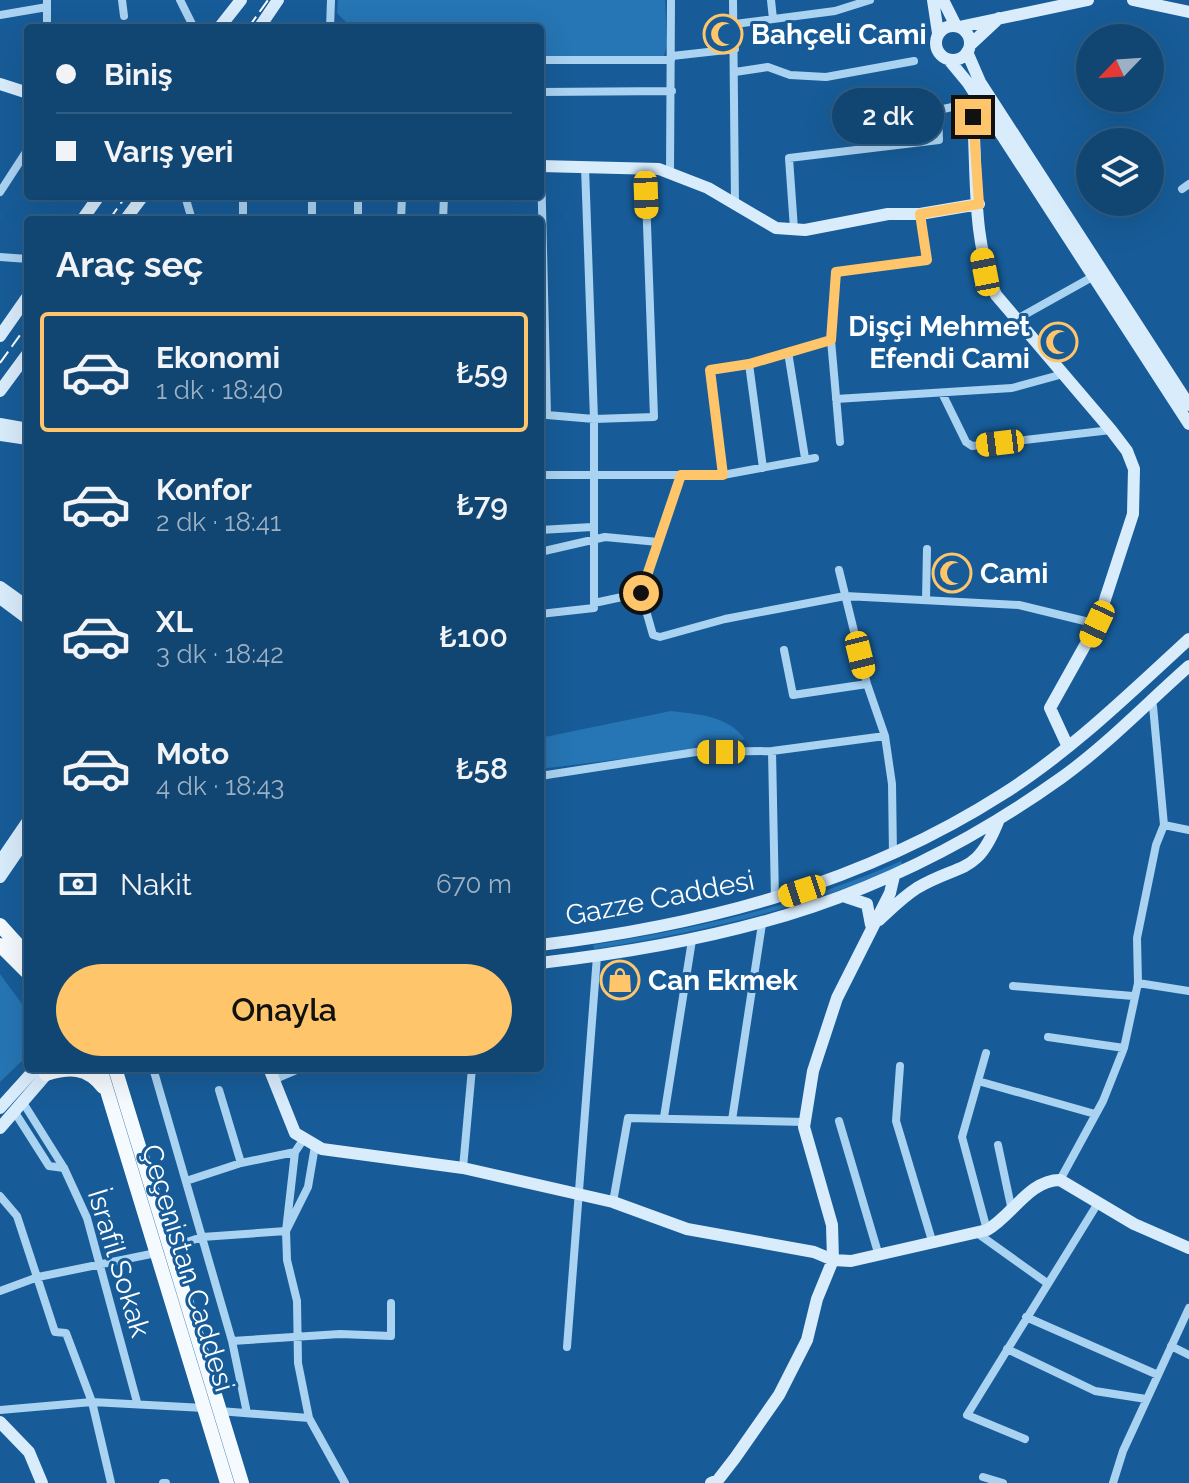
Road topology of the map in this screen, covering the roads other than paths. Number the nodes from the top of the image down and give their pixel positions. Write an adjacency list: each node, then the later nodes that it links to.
1 (122, 0): 18 (street)
2 (180, 0): 22 (street)
3 (241, 0): 23 (street)
4 (278, 0): 24 (street)
5 (331, 0): 25 (street)
6 (671, 0): 31 (street)
7 (733, 0): 26 (street)
8 (771, 0): 20 (street)
9 (870, 0): 15 (street)
10 (933, 0): 28 (street)
11 (943, 0): 27 (street)
12 (1133, 0): 16 (street)
13 (1079, 1): 19 (street)
14 (47, 3): 17 (street); 21 (street)
15 (848, 3): 20 (street)
16 (1189, 12)
17 (0, 15)
18 (124, 16)
19 (999, 18): 27 (street); 30 (street)
20 (773, 19): 26 (street)
21 (47, 24)
22 (192, 24)
23 (222, 24)
24 (262, 24)
25 (330, 24)
26 (735, 24): 29 (street)
27 (957, 27): 28 (street); 30 (street)
28 (938, 33): 33 (street)
29 (735, 49): 31 (street); 35 (street)
30 (968, 49): 33 (street); 66 (street)
31 (672, 58): 32 (street); 38 (street)
32 (544, 60)
33 (949, 60): 53 (street)
34 (914, 61): 35 (street)
35 (735, 72): 47 (street)
36 (0, 84): 37 (street)
37 (24, 89)
38 (672, 91): 39 (street); 45 (street)
39 (544, 92)
40 (967, 104): 48 (street); 50 (street)
41 (24, 155): 46 (street)
42 (544, 166): 43 (street)
43 (585, 167): 44 (street); 67 (street)
44 (645, 169): 45 (street); 67 (street)
45 (670, 173): 47 (street)
46 (0, 192)
47 (735, 204): 50 (street)
48 (979, 204): 49 (street); 56 (street)
49 (920, 214): 50 (street); 58 (street)
50 (794, 229)
51 (0, 257): 52 (street)
52 (24, 259)
53 (1094, 276): 56 (street); 69 (street)
54 (24, 302): 57 (street)
55 (544, 308): 67 (street)
56 (1017, 319): 62 (street)
57 (0, 336)
58 (831, 340): 59 (street); 65 (street)
59 (788, 352): 60 (street); 75 (street)
60 (749, 364): 75 (street); 78 (street)
61 (23, 368): 63 (street)
62 (1063, 374): 64 (street); 71 (street)
63 (0, 391)
64 (942, 393): 65 (street); 71 (street)
65 (836, 399): 74 (street)
66 (1189, 405)
67 (594, 419): 79 (street)
68 (0, 424): 70 (street)
69 (1189, 424)
70 (24, 428)
71 (1111, 430): 96 (street)
72 (0, 435): 73 (street)
73 (24, 438)
74 (840, 442)
75 (763, 468): 78 (street)
76 (544, 475): 79 (street)
77 (681, 475): 78 (street); 79 (street); 83 (street)
78 (723, 475)
79 (592, 478): 80 (street)
80 (592, 527): 81 (street); 82 (street)
81 (544, 530)
82 (592, 539): 83 (street); 85 (street); 92 (street)
83 (658, 542): 88 (street)
84 (927, 549): 91 (street)
85 (544, 551)
86 (839, 570): 89 (street)
87 (0, 587): 93 (street)
88 (641, 593): 89 (street); 92 (street)
89 (845, 596): 91 (street); 100 (street)
90 (0, 598): 95 (street)
91 (926, 599): 96 (street)
92 (594, 603): 94 (street)
93 (24, 604)
94 (544, 614)
95 (24, 616)
96 (1097, 624): 103 (street)
97 (1189, 639): 103 (street, Gazze Caddesi)
98 (784, 650): 100 (street)
99 (1189, 666): 101 (street, Gazze Caddesi)
100 (867, 684): 102 (street)
101 (1150, 701): 106 (street, Gazze Caddesi); 107 (street)
102 (885, 736): 104 (street); 111 (street)
103 (1068, 747): 111 (street, Gazze Caddesi)
104 (772, 751): 105 (street); 116 (street)
105 (544, 775)
106 (999, 819): 113 (street, Gazze Caddesi); 119 (street)
107 (1164, 825): 109 (street); 127 (street)
108 (24, 827): 112 (street)
109 (1189, 830)
110 (24, 842): 114 (street)
111 (893, 855): 116 (street, Gazze Caddesi)
112 (0, 862)
113 (894, 876): 115 (street, Gazze Caddesi); 119 (street)
114 (0, 877)
115 (846, 897): 117 (street, Gazze Caddesi); 119 (street)
116 (775, 900): 121 (street, Gazze Caddesi)
117 (762, 924): 120 (street, Gazze Caddesi); 150 (street)
118 (0, 925): 125 (main road)
119 (870, 928): 152 (street)
120 (692, 940): 123 (street, Gazze Caddesi); 149 (street)
121 (544, 944)
122 (0, 945): 126 (main road)
123 (597, 956): 124 (street, Gazze Caddesi); 161 (street)
124 (544, 963)
125 (24, 965)
126 (24, 966)
127 (1138, 983): 129 (street); 130 (street)
128 (1013, 986): 130 (street)
129 (1189, 991)
130 (1133, 996): 132 (street)
131 (1048, 1037): 132 (street)
132 (1124, 1048): 148 (street)
133 (986, 1053): 143 (street)
134 (900, 1066): 169 (street)
135 (43, 1072): 147 (street)
136 (44, 1072): 146 (street)
137 (86, 1072): 145 (main road)
138 (102, 1072): 145 (main road, Çeçenistan Caddesi)
139 (116, 1072): 145 (main road, Çeçenistan Caddesi)
140 (154, 1072): 160 (street)
141 (472, 1072): 158 (street)
142 (271, 1074): 154 (street)
143 (978, 1081): 148 (street); 167 (street)
144 (219, 1090): 157 (street)
145 (115, 1092): 171 (main road, Çeçenistan Caddesi)
146 (18, 1106): 153 (street); 174 (street, İsrafil Sokak)
147 (0, 1108)
148 (1095, 1114): 159 (street)
149 (664, 1117): 150 (street); 163 (street)
150 (732, 1120): 152 (street)
151 (839, 1121): 172 (street)
152 (805, 1122): 173 (street)
153 (0, 1128)
154 (309, 1143): 156 (street); 158 (street); 166 (street)
155 (998, 1145): 165 (street)
156 (295, 1152): 157 (street); 166 (street)
157 (241, 1163): 160 (street)
158 (463, 1168): 161 (street)
159 (1060, 1180): 164 (street); 165 (street)
160 (186, 1181): 168 (street)
161 (576, 1193): 163 (street); 184 (street)
162 (0, 1196): 175 (street)
163 (613, 1202): 173 (street)
164 (1098, 1203): 170 (street); 176 (street)
165 (1012, 1211): 167 (street)
166 (286, 1231): 168 (street); 181 (street)
167 (982, 1232): 169 (street); 176 (street)
168 (202, 1237): 171 (street); 182 (street)
169 (933, 1244): 172 (street)
170 (1189, 1248)
171 (162, 1250): 174 (street); 191 (main road, Çeçenistan Caddesi); 193 (main road, Çeçenistan Caddesi)
172 (879, 1256): 173 (street)
173 (833, 1260): 204 (street)
174 (101, 1263): 175 (street); 190 (street, İsrafil Sokak)
175 (38, 1277): 177 (street); 189 (street)
176 (1047, 1283): 180 (street)
177 (0, 1291)
178 (391, 1303): 181 (street)
179 (1189, 1308): 183 (street)
180 (1026, 1317): 185 (street); 187 (street)
181 (297, 1337): 182 (street); 195 (street)
182 (232, 1341): 194 (street)
183 (1171, 1346): 186 (street); 187 (street)
184 (567, 1347)
185 (1007, 1349): 188 (street); 197 (street)
186 (1189, 1355)
187 (1158, 1375): 188 (street)
188 (1146, 1399): 206 (street)
189 (92, 1402): 190 (street); 192 (street); 200 (street)
190 (137, 1402): 191 (street)
191 (204, 1408): 201 (main road, Çeçenistan Caddesi)
192 (0, 1410)
193 (219, 1411): 194 (street); 202 (main road, Çeçenistan Caddesi)
194 (247, 1413): 195 (street)
195 (309, 1418): 203 (street)
196 (0, 1422): 199 (street)
197 (1025, 1439)
198 (983, 1477): 205 (street)
199 (42, 1483)
200 (111, 1483)
201 (227, 1483)
202 (242, 1483)
203 (345, 1483)
204 (711, 1483)
205 (1003, 1483)
206 (1113, 1483)

